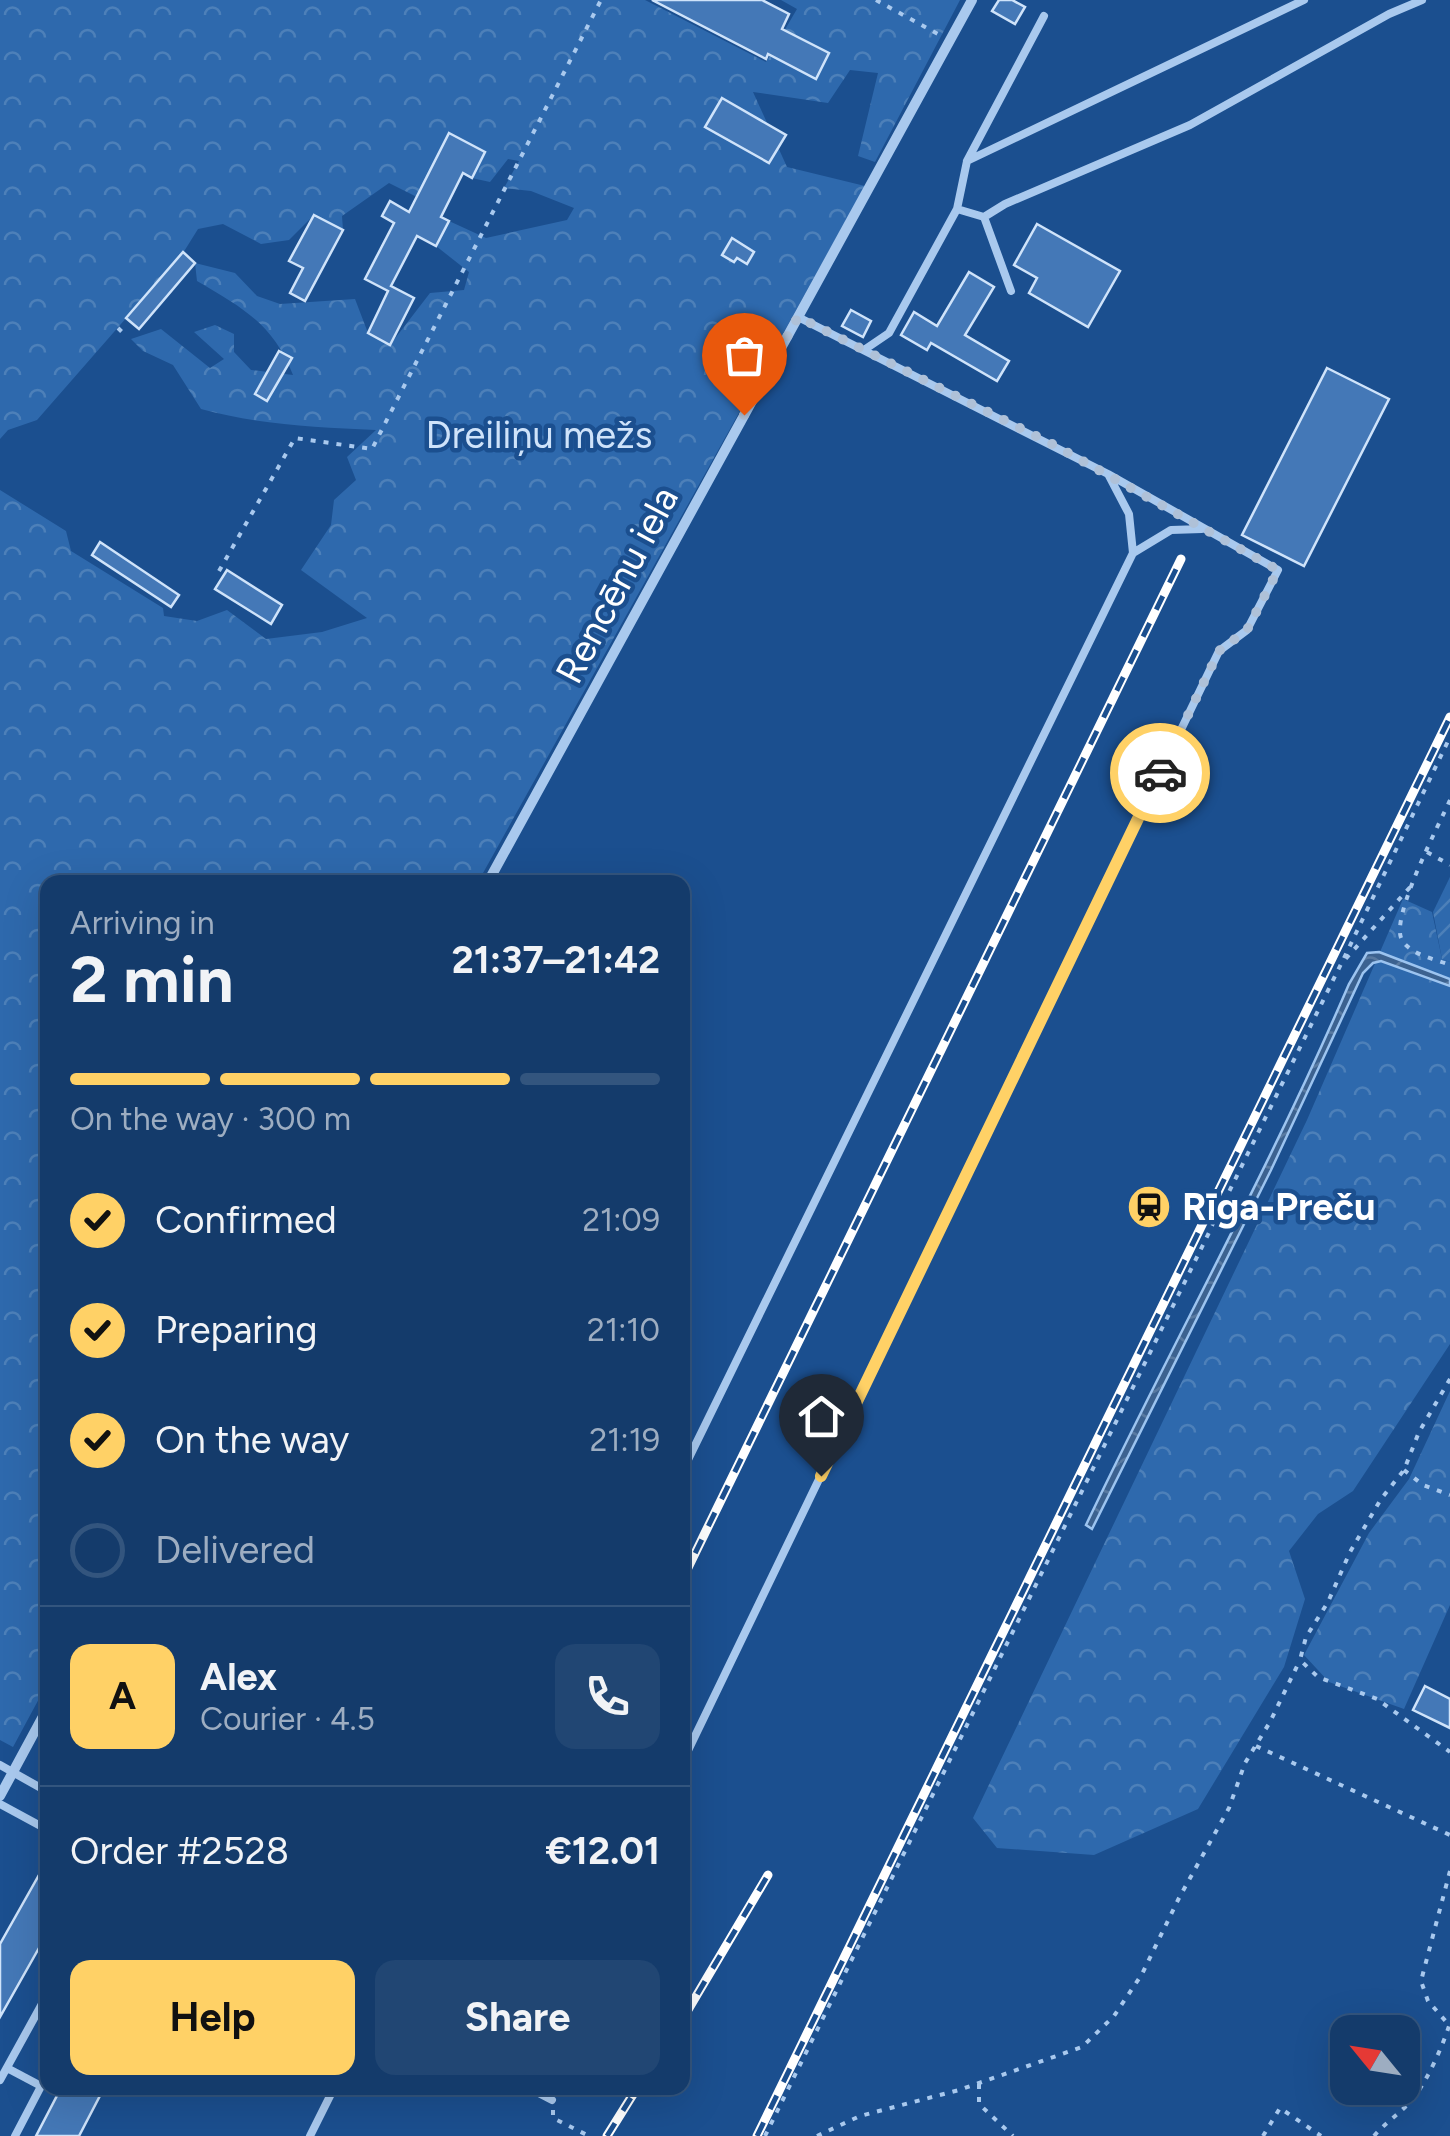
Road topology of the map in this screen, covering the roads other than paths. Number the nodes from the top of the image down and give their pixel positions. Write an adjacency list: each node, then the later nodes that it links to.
1 (972, 0): 9 (street, Rencēnu iela)
2 (1304, 0): 5 (lane)
3 (1422, 0): 7 (lane)
4 (1044, 16): 5 (lane)
5 (967, 161): 6 (lane)
6 (957, 209): 7 (lane); 10 (lane)
7 (984, 217): 8 (lane)
8 (1011, 291)
9 (798, 317): 10 (lane); 14 (street, Rencēnu iela)
10 (864, 350): 11 (lane)
11 (1108, 474): 12 (lane); 13 (lane)
12 (1206, 529): 13 (lane); 17 (lane)
13 (1133, 553): 15 (lane)
14 (492, 875)
15 (690, 1456)
16 (40, 1722): 19 (street)
17 (690, 1746)
18 (0, 1766): 19 (lane)
19 (12, 1772): 20 (lane); 21 (street)
20 (40, 1788)
21 (0, 1796)
22 (0, 1804): 23 (lane)
23 (40, 1826)
24 (40, 2007): 25 (lane)
25 (6, 2068): 26 (lane); 27 (lane)
26 (0, 2080)
27 (40, 2085)
28 (40, 2088): 32 (lane)
29 (330, 2095): 33 (lane)
30 (542, 2095): 31 (lane)
31 (552, 2100)
32 (15, 2136)
33 (310, 2136)

